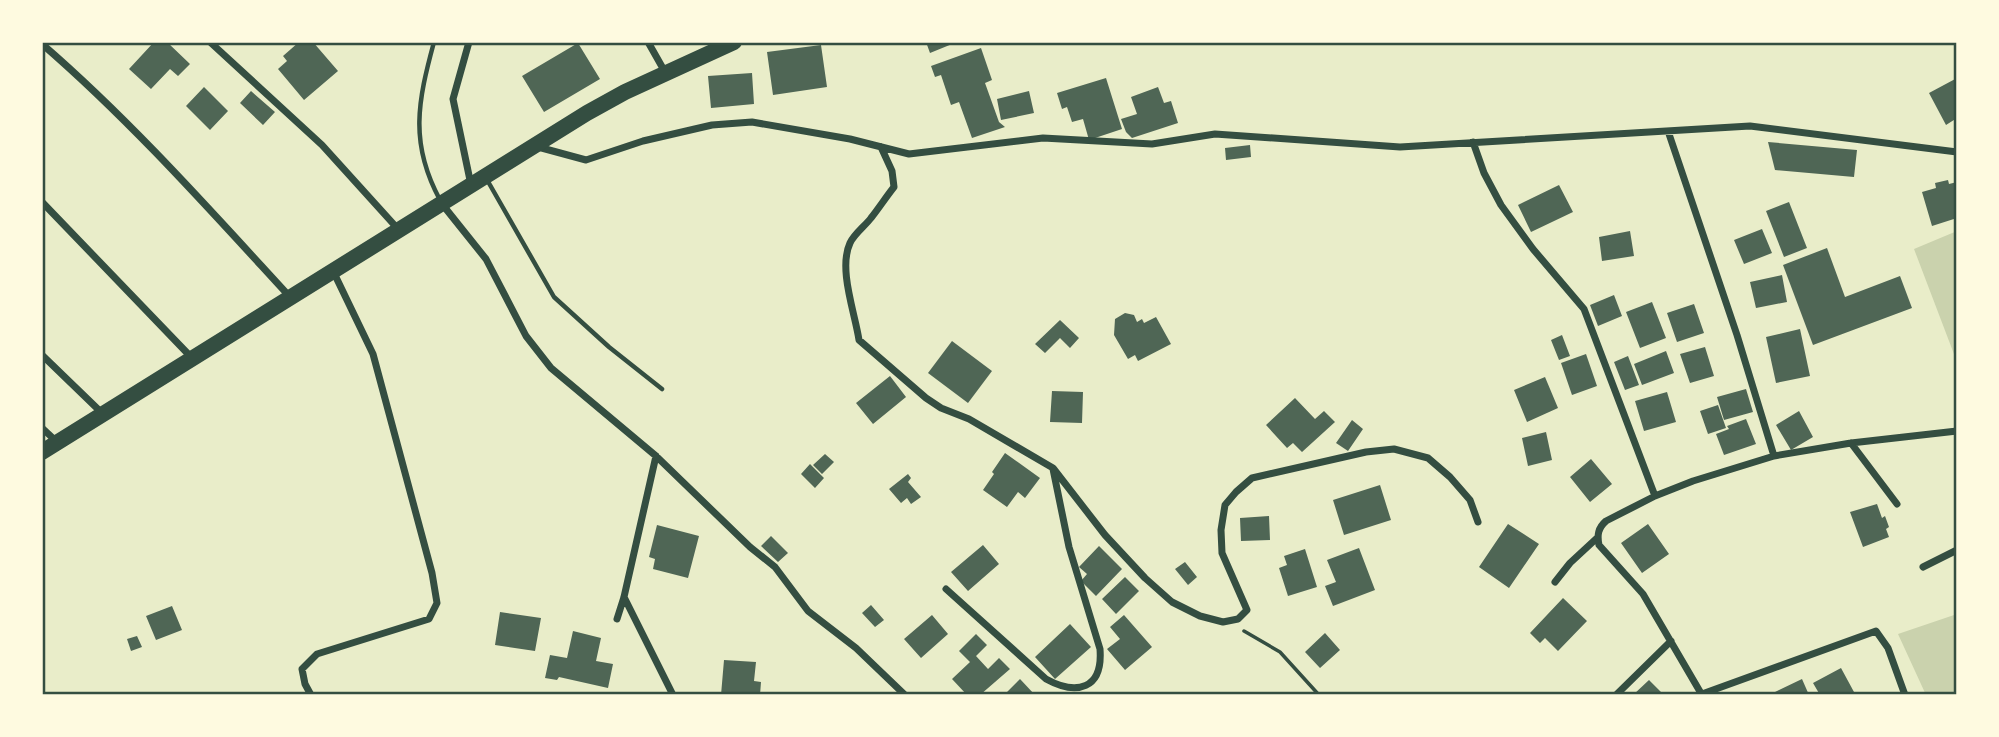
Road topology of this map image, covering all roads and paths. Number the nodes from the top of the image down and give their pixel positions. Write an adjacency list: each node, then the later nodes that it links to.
1 (210, 42): 17 (street)
2 (435, 42): 16 (lane)
3 (469, 42): 14 (street)
4 (648, 42): 7 (street)
5 (734, 42): 7 (main road)
6 (42, 44): 19 (street)
7 (665, 73): 10 (main road)
8 (1668, 131): 9 (street); 12 (street); 30 (street)
9 (1473, 142): 11 (street); 32 (street)
10 (533, 145): 11 (street); 13 (main road)
11 (881, 147): 31 (street)
12 (1957, 152)
13 (486, 177): 14 (main road); 22 (lane)
14 (471, 186): 16 (main road)
15 (42, 202): 21 (street)
16 (442, 204): 17 (main road); 29 (street)
17 (400, 231): 18 (main road)
18 (334, 273): 19 (main road); 45 (street)
19 (291, 298): 21 (main road)
20 (42, 355): 23 (street)
21 (193, 358): 23 (main road)
22 (662, 389)
23 (103, 414): 26 (main road)
24 (42, 428): 26 (street)
25 (1957, 431): 27 (street)
26 (58, 443): 28 (main road)
27 (1851, 443): 30 (street); 33 (street)
28 (42, 452)
29 (656, 456): 40 (street); 47 (street)
30 (1774, 456): 32 (street)
31 (1052, 468): 39 (street); 42 (street)
32 (1655, 496): 35 (street)
33 (1897, 504)
34 (1478, 522): 42 (street)
35 (1597, 538): 38 (street); 43 (street)
36 (1957, 550): 37 (street)
37 (1923, 568)
38 (1555, 582)
39 (946, 589)
40 (624, 597): 41 (street); 46 (street)
41 (617, 619)
42 (1223, 622): 48 (path)
43 (1671, 641): 44 (street); 49 (street)
44 (1702, 694): 50 (street)
45 (311, 695)
46 (673, 695)
47 (905, 695)
48 (1319, 695)
49 (1615, 695)
50 (1905, 695)

